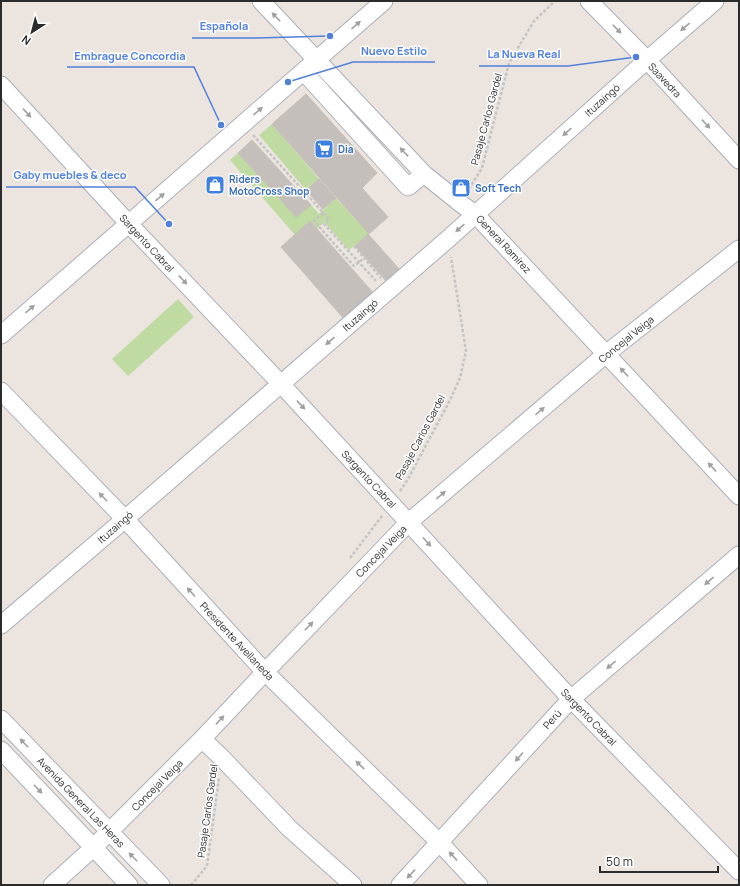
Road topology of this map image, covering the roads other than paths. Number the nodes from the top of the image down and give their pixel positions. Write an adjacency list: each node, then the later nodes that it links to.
1 (261, 1): 5 (street, General Ramírez, one-way to 1)
2 (384, 1): 5 (street, one-way to 2)
3 (590, 1): 6 (street, Saavedra, one-way to 6)
4 (715, 1): 6 (street, Ituzaingó, one-way to 6)
5 (317, 60): 7 (street); 10 (street, General Ramírez, one-way to 5)
6 (647, 60): 9 (street, Saavedra, one-way to 9); 11 (street, Ituzaingó, one-way to 11)
7 (304, 72): 10 (street); 12 (street, one-way to 7)
8 (1, 85): 12 (street, Sargento Cabral, one-way to 12)
9 (739, 160)
10 (424, 174): 11 (street, General Ramírez)
11 (475, 214): 15 (street, General Ramírez); 16 (street, Ituzaingó, one-way to 16)
12 (129, 224): 14 (street, one-way to 12); 16 (street, Sargento Cabral, one-way to 16)
13 (739, 249): 15 (street, Concejal Veiga)
14 (1, 335)
15 (606, 354): 18 (street, General Ramírez, one-way to 15); 20 (street, Concejal Veiga, one-way to 15)
16 (281, 384): 19 (street, Ituzaingó); 20 (street, Sargento Cabral, one-way to 20)
17 (1, 391): 19 (street, Presidente Avellaneda, one-way to 17)
18 (739, 496)
19 (124, 519): 22 (street, Ituzaingó); 23 (street, Presidente Avellaneda, one-way to 19)
20 (409, 522): 23 (street, Concejal Veiga, one-way to 20); 24 (street, Sargento Cabral, one-way to 24)
21 (739, 555): 24 (street, Perú, one-way to 24)
22 (1, 625)
23 (264, 672): 26 (street, Concejal Veiga, one-way to 23); 29 (street, Presidente Avellaneda, one-way to 23)
24 (571, 699): 29 (street, Perú, one-way to 29); 31 (street, Sargento Cabral)
25 (1, 719): 28 (street, Avenida General Las Heras, one-way to 25)
26 (202, 739): 28 (street, Concejal Veiga); 35 (street)
27 (1, 750): 30 (street, one-way to 30)
28 (109, 832): 30 (street, Concejal Veiga); 34 (street, Avenida General Las Heras, one-way to 28)
29 (440, 843): 36 (street, Perú, one-way to 36); 37 (street, Presidente Avellaneda, one-way to 29)
30 (93, 848): 32 (street, Concejal Veiga); 33 (street)
31 (739, 871)
32 (52, 885)
33 (129, 885)
34 (160, 885)
35 (353, 885)
36 (400, 885)
37 (479, 885)

